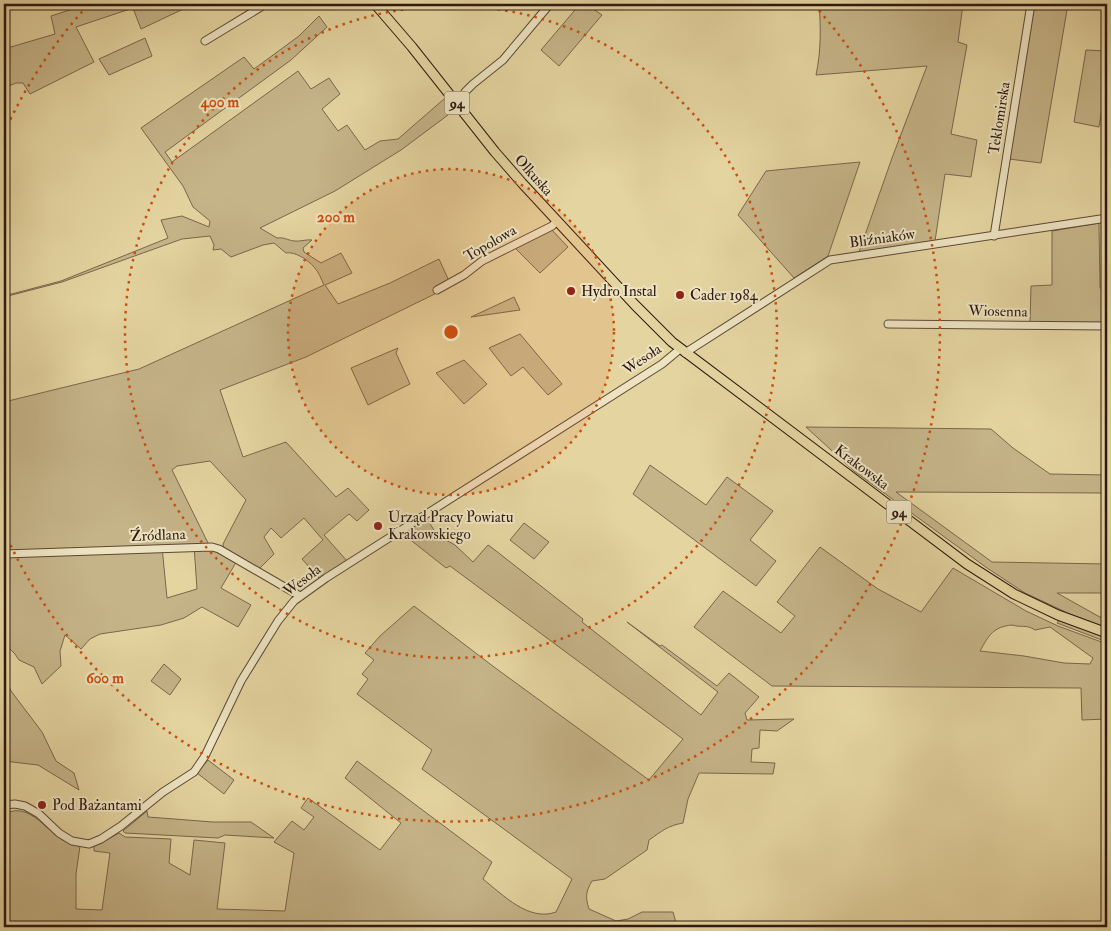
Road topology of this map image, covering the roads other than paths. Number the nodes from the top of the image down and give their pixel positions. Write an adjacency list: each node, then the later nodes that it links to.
1 (266, 4): 5 (street)
2 (375, 4): 6 (main road, Olkuska / 94)
3 (550, 4): 6 (street)
4 (1032, 4): 9 (street, Teklomirska)
5 (205, 41)
6 (457, 103): 8 (main road, Olkuska / 94)
7 (1107, 218): 9 (street, Bliźniaków)
8 (557, 221): 10 (street, Topolowa); 13 (main road, Olkuska / 94)
9 (994, 236): 13 (street, Bliźniaków)
10 (437, 290)
11 (888, 324): 12 (street, Wiosenna)
12 (1107, 326)
13 (683, 351): 15 (street, Wesoła); 16 (main road, Krakowska / 94)
14 (4, 554): 15 (street, Źródlana)
15 (300, 596): 17 (street, Wesoła)
16 (1107, 633)
17 (4, 805)

